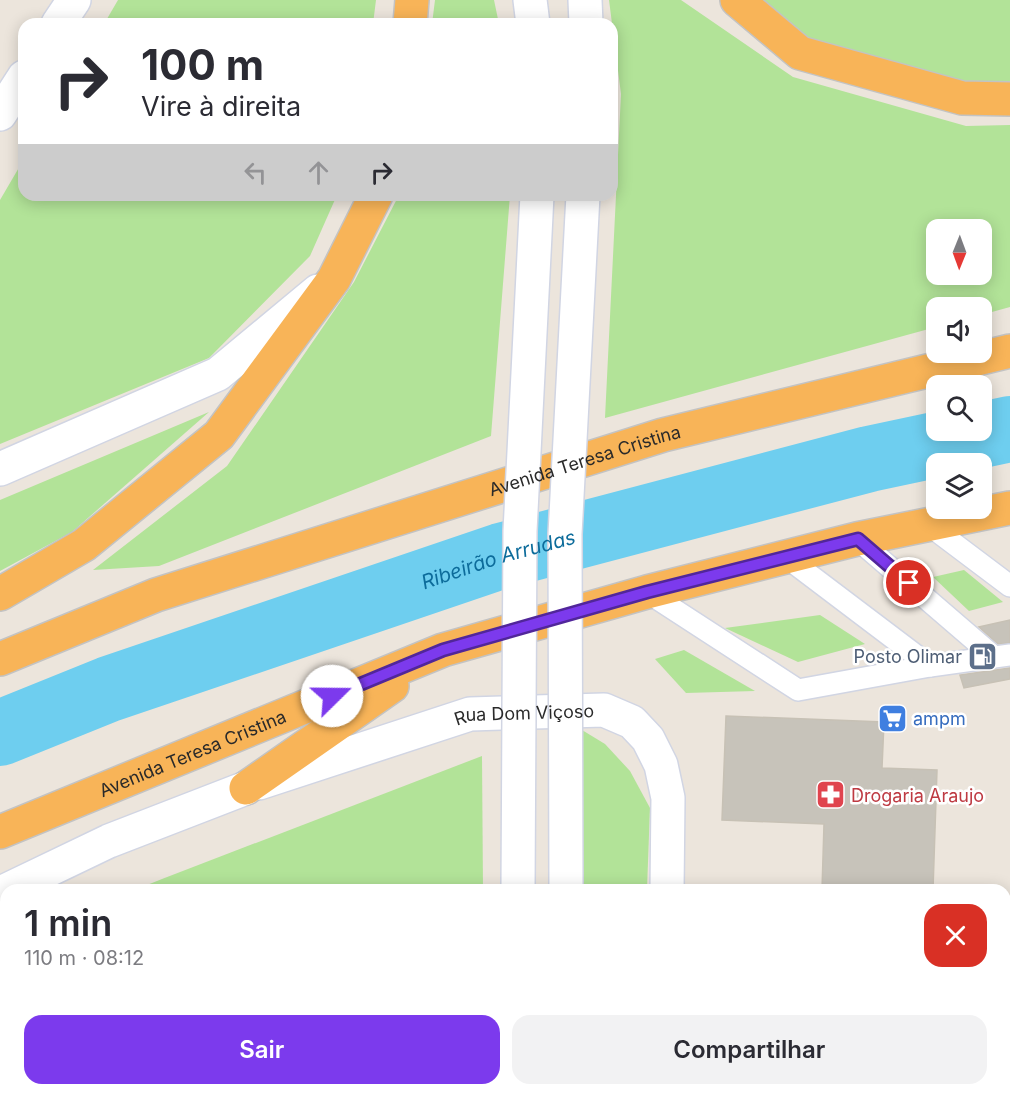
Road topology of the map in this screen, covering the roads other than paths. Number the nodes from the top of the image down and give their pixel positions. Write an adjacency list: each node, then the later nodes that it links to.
1 (74, 0): 6 (main road)
2 (412, 0): 7 (highway)
3 (530, 0): 8 (main road)
4 (585, 0): 9 (main road)
5 (736, 0): 11 (highway)
6 (62, 18)
7 (410, 18)
8 (532, 18)
9 (586, 18)
10 (18, 86): 12 (main road)
11 (1010, 99)
12 (0, 114)
13 (373, 201): 16 (highway)
14 (537, 201): 33 (main road, bridge)
15 (583, 201): 34 (main road, bridge)
16 (334, 279): 18 (main road); 25 (highway)
17 (1010, 351): 28 (highway, Avenida Teresa Cristina)
18 (0, 469)
19 (1010, 508): 20 (highway, Avenida Teresa Cristina)
20 (929, 525): 21 (highway, Avenida Teresa Cristina); 23 (lane)
21 (858, 539): 22 (highway, Avenida Teresa Cristina); 27 (lane)
22 (786, 557): 24 (highway, Avenida Teresa Cristina); 29 (lane)
23 (1010, 586)
24 (647, 592): 26 (highway, Avenida Teresa Cristina); 29 (lane)
25 (0, 594)
26 (443, 650): 30 (highway); 31 (highway, Avenida Teresa Cristina)
27 (1002, 655): 29 (lane)
28 (0, 659)
29 (930, 666)
30 (246, 788): 32 (main road, Rua Dom Viçoso); 35 (main road, Rua Dom Viçoso)
31 (0, 832)
32 (19, 884)
33 (518, 884)
34 (566, 884)
35 (666, 884)

